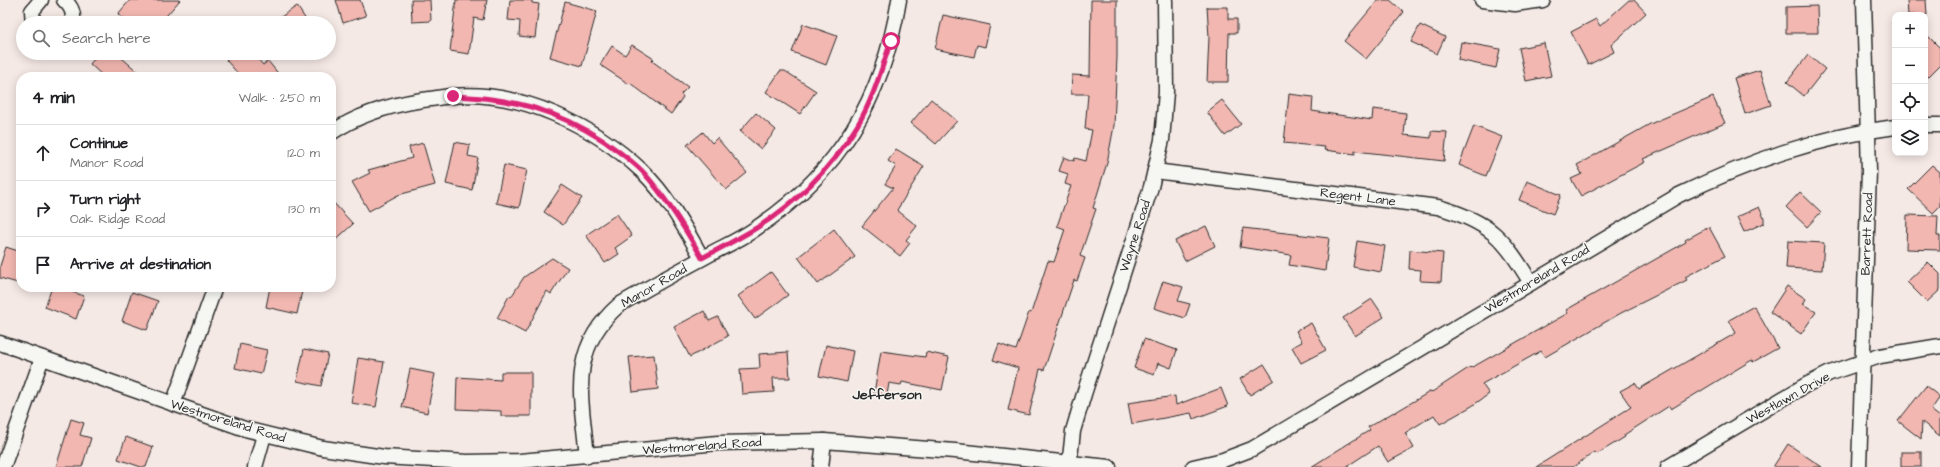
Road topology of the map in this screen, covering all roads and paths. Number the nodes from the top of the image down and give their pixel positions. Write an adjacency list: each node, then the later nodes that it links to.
1 (41, 0): 8 (street)
2 (65, 0): 9 (street)
3 (899, 0): 16 (street, Manor Road)
4 (1165, 0): 15 (street, Wayne Road)
5 (1482, 0): 6 (street)
6 (1544, 0)
7 (1864, 0): 14 (street, Barrett Road)
8 (32, 16)
9 (73, 16)
10 (1928, 125): 11 (street)
11 (1940, 125)
12 (1892, 127): 14 (street, Westmoreland Road)
13 (336, 130): 16 (street)
14 (1868, 130): 17 (street, Westmoreland Road); 22 (street, Barrett Road)
15 (1155, 171): 17 (street, Regent Lane); 27 (street, Wayne Road)
16 (702, 258): 26 (street, Manor Road)
17 (1530, 283): 32 (street, Westmoreland Road)
18 (213, 292): 23 (street)
19 (0, 343): 21 (street, Westmoreland Road)
20 (1940, 346): 22 (street, Westlawn Drive)
21 (42, 358): 23 (street, Westmoreland Road); 28 (street)
22 (1863, 361): 33 (street, Westlawn Drive); 34 (street, Barrett Road)
23 (173, 404): 24 (street, Westmoreland Road)
24 (264, 434): 26 (street, Westmoreland Road); 29 (street)
25 (824, 441): 26 (street, Westmoreland Road); 27 (street, Westmoreland Road); 30 (street)
26 (587, 456)
27 (1069, 465): 31 (street, Westmoreland Road)
28 (3, 467)
29 (255, 467)
30 (821, 467)
31 (1109, 467)
32 (1193, 467)
33 (1668, 467)
34 (1860, 467)

